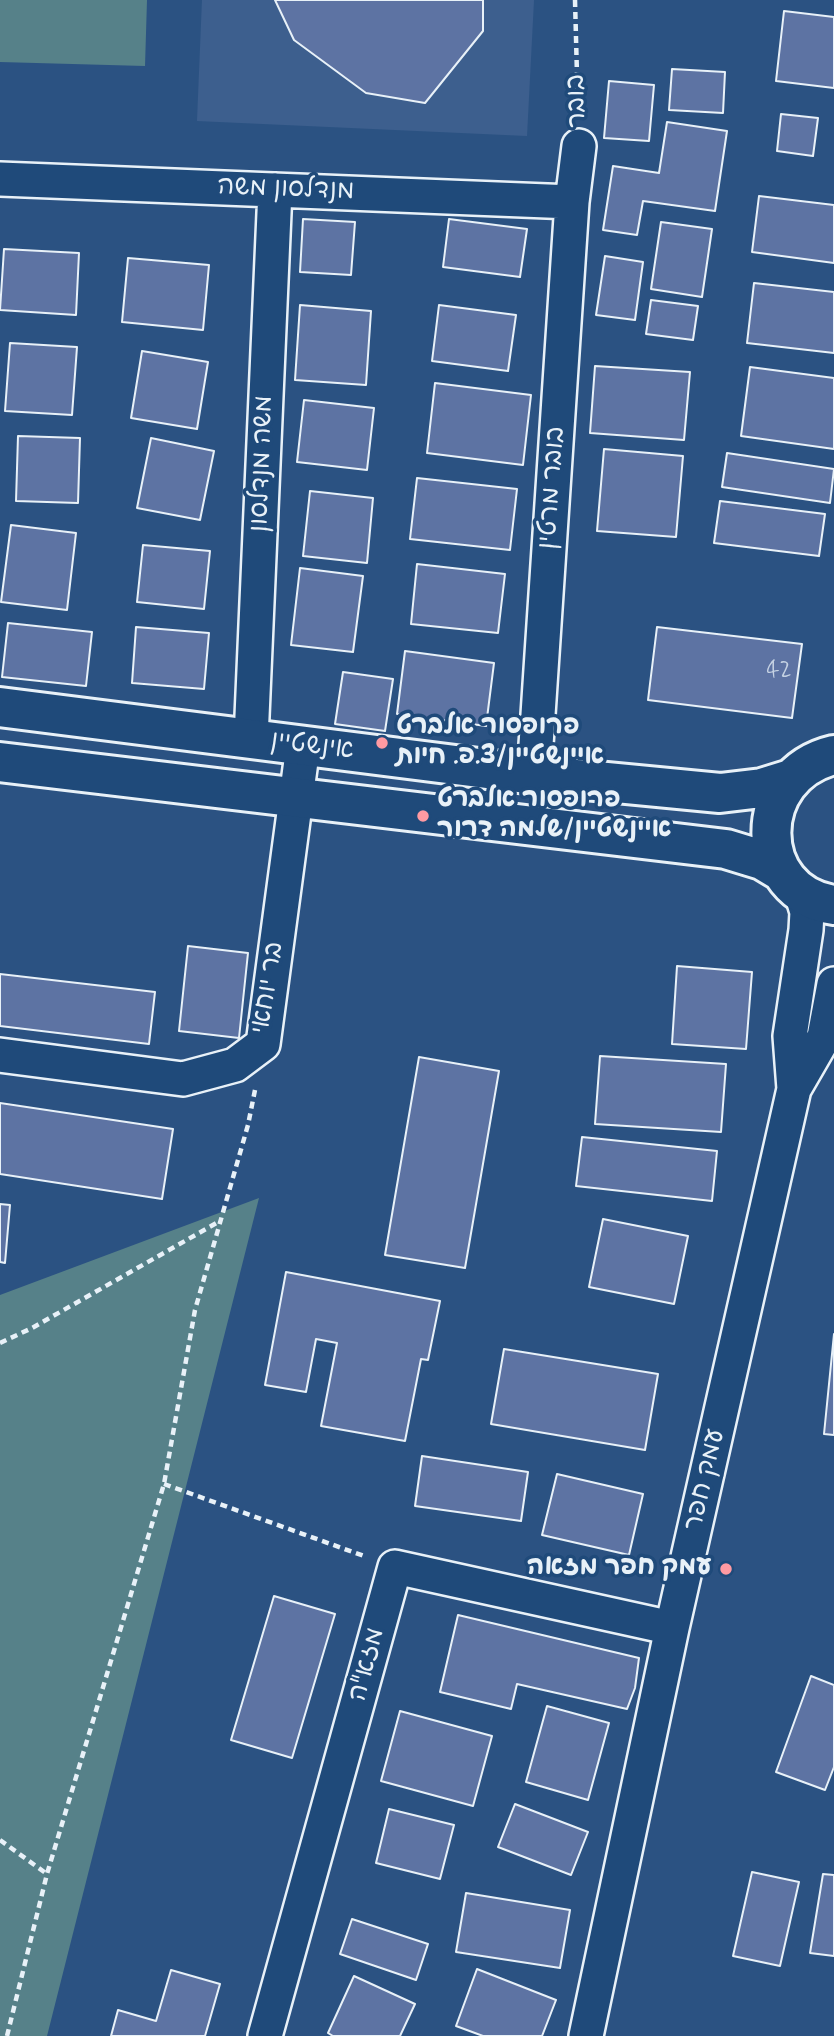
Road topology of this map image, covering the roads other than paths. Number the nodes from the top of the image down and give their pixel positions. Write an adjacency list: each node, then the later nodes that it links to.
1 (579, 146): 4 (street, בובר)
2 (0, 178): 3 (street, מנדלסון משה)
3 (275, 190): 4 (street, מנדלסון משה); 7 (street, משה מנדלסון)
4 (572, 202): 11 (street, בובר מרטין)
5 (0, 708): 7 (main road, אינשטיין)
6 (834, 729): 10 (main road)
7 (251, 739): 8 (main road, אינשטיין)
8 (303, 746): 11 (main road, אינשטיין); 12 (street, בר יוחאי)
9 (0, 762): 12 (main road, אינשטיין)
10 (811, 766): 11 (main road, אינשטיין); 13 (main road)
11 (534, 775)
12 (296, 798): 13 (main road, אינשטיין); 15 (street, בר יוחאי)
13 (806, 890): 16 (street, עמק חפר)
14 (834, 984): 16 (street, עמק חפר)
15 (0, 1055)
16 (794, 1089): 17 (street, עמק חפר)
17 (672, 1628): 18 (street, מזא"ה); 19 (street, עמק חפר)
18 (265, 2036)
19 (586, 2036)

